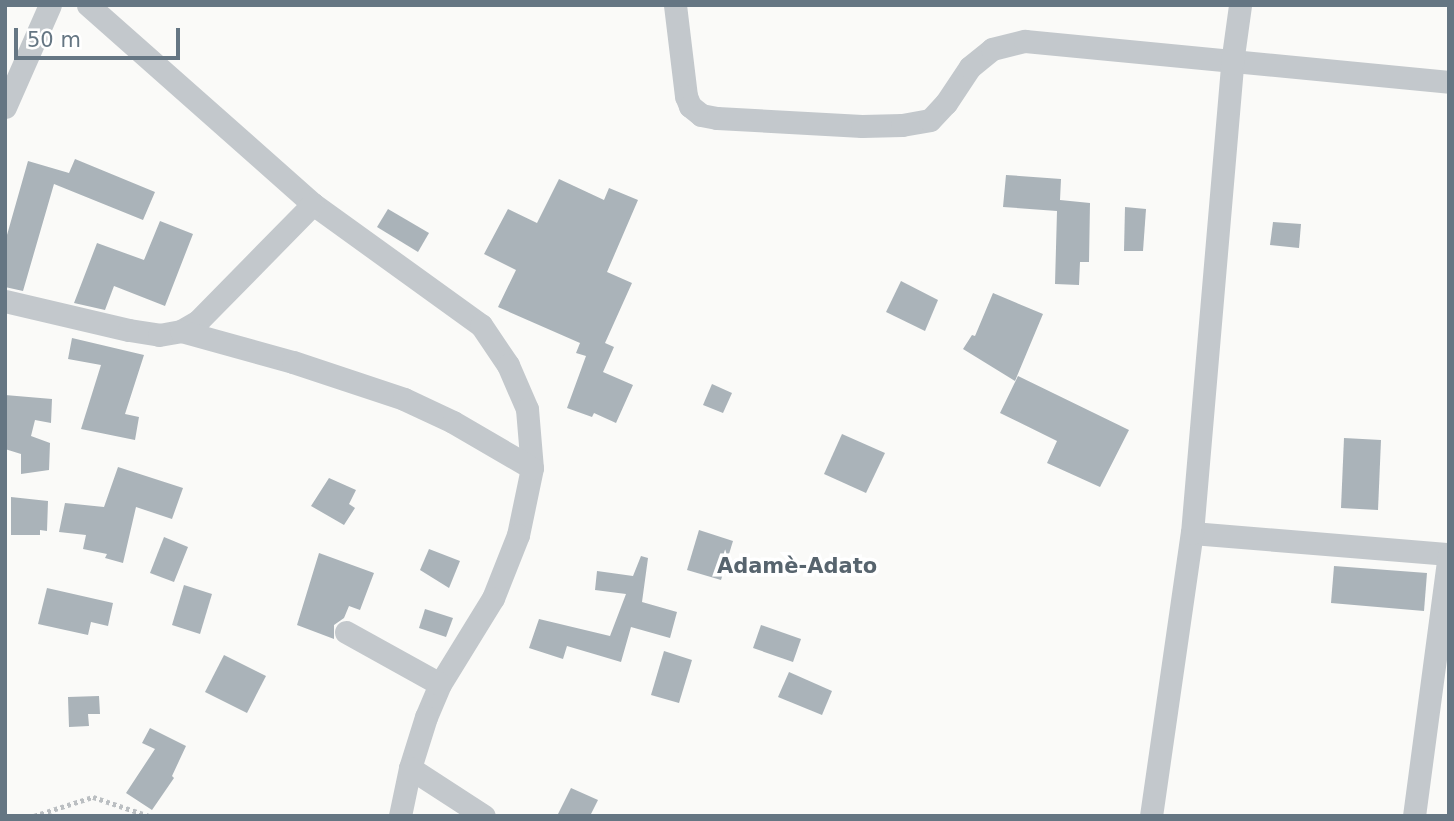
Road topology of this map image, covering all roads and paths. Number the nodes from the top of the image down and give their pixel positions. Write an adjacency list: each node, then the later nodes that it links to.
1 (50, 5): 7 (street)
2 (88, 5): 8 (street)
3 (674, 5): 5 (street)
4 (1240, 5): 5 (street)
5 (1232, 63): 6 (street); 12 (street)
6 (1449, 82)
7 (5, 107)
8 (313, 204): 10 (street); 11 (street)
9 (5, 300): 10 (street)
10 (181, 331): 11 (street)
11 (532, 468): 15 (street)
12 (1192, 533): 13 (street); 21 (street)
13 (1449, 554): 22 (street)
14 (346, 632): 15 (street)
15 (440, 684): 16 (street)
16 (410, 768): 19 (street); 20 (street)
17 (34, 816): 18 (path)
18 (149, 816)
19 (400, 816)
20 (484, 816)
21 (1151, 816)
22 (1414, 816)

